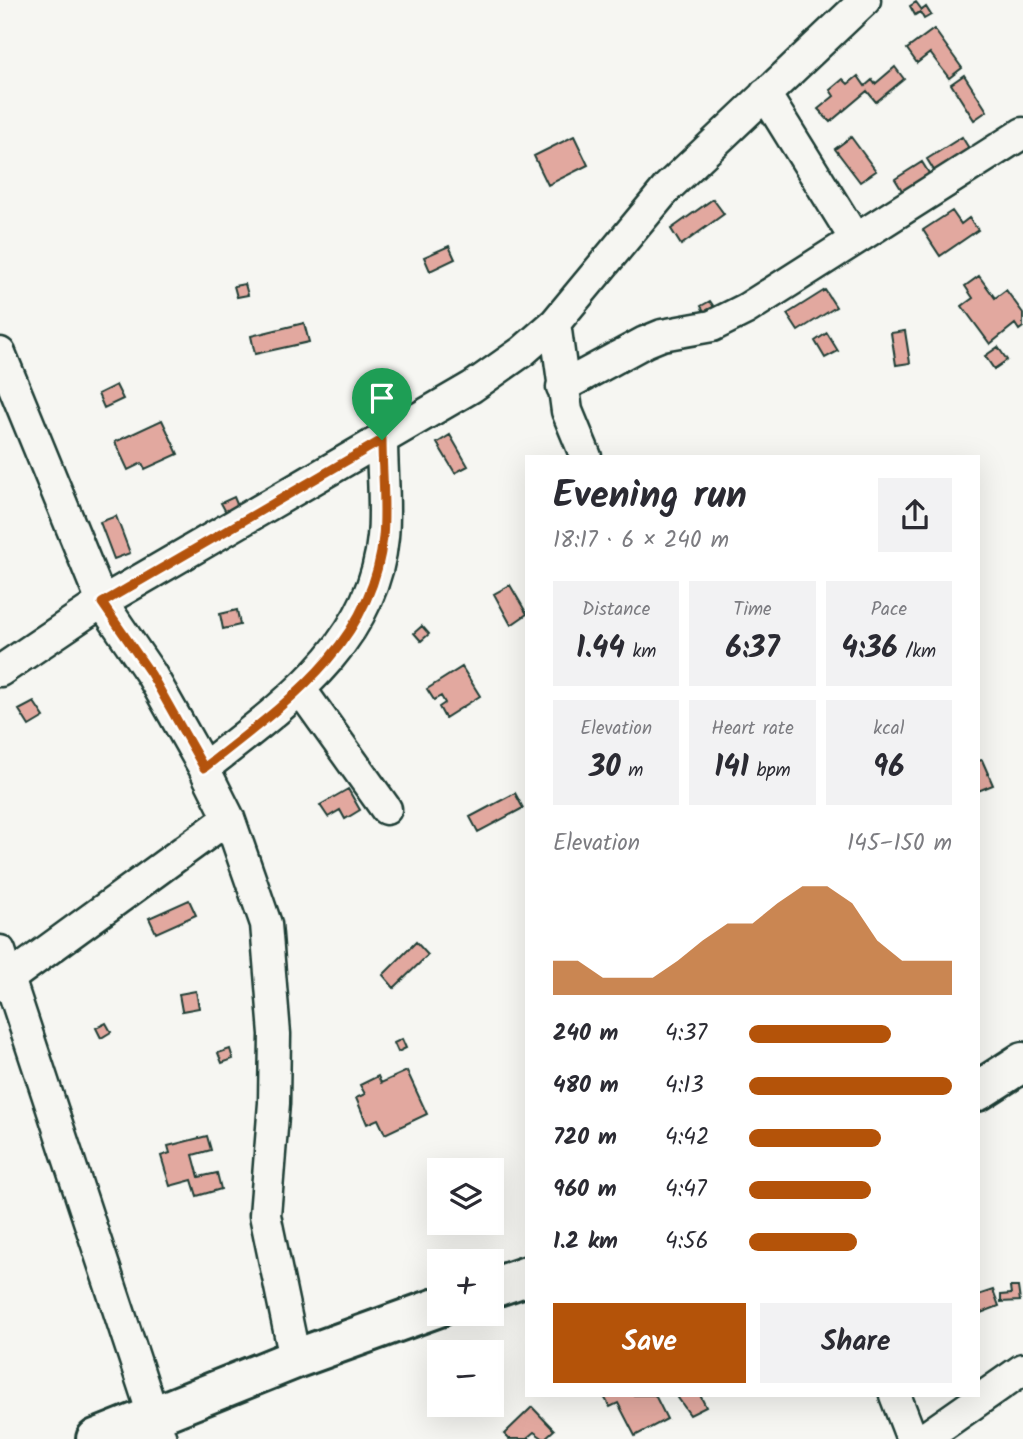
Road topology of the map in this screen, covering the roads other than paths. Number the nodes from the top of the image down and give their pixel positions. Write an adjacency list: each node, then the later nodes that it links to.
1 (865, 0): 2 (street)
2 (765, 94): 4 (street); 5 (street)
3 (1023, 133): 4 (street)
4 (855, 239): 7 (street)
5 (555, 323): 7 (street); 8 (street)
6 (0, 354): 10 (street)
7 (562, 387): 9 (street)
8 (382, 440): 10 (street); 12 (street)
9 (585, 455)
10 (102, 603): 11 (street); 13 (street)
11 (0, 671)
12 (301, 691): 13 (street); 14 (street)
13 (204, 768): 15 (street)
14 (386, 809)
15 (229, 818): 16 (street); 22 (street)
16 (3, 972): 25 (street)
17 (1023, 1062): 18 (street)
18 (980, 1089)
19 (525, 1277): 20 (street)
20 (504, 1285)
21 (427, 1311): 22 (street)
22 (295, 1359): 25 (street)
23 (1023, 1369): 28 (street)
24 (896, 1397): 27 (street)
25 (157, 1427): 26 (street)
26 (96, 1439)
27 (912, 1439)
28 (923, 1439)

